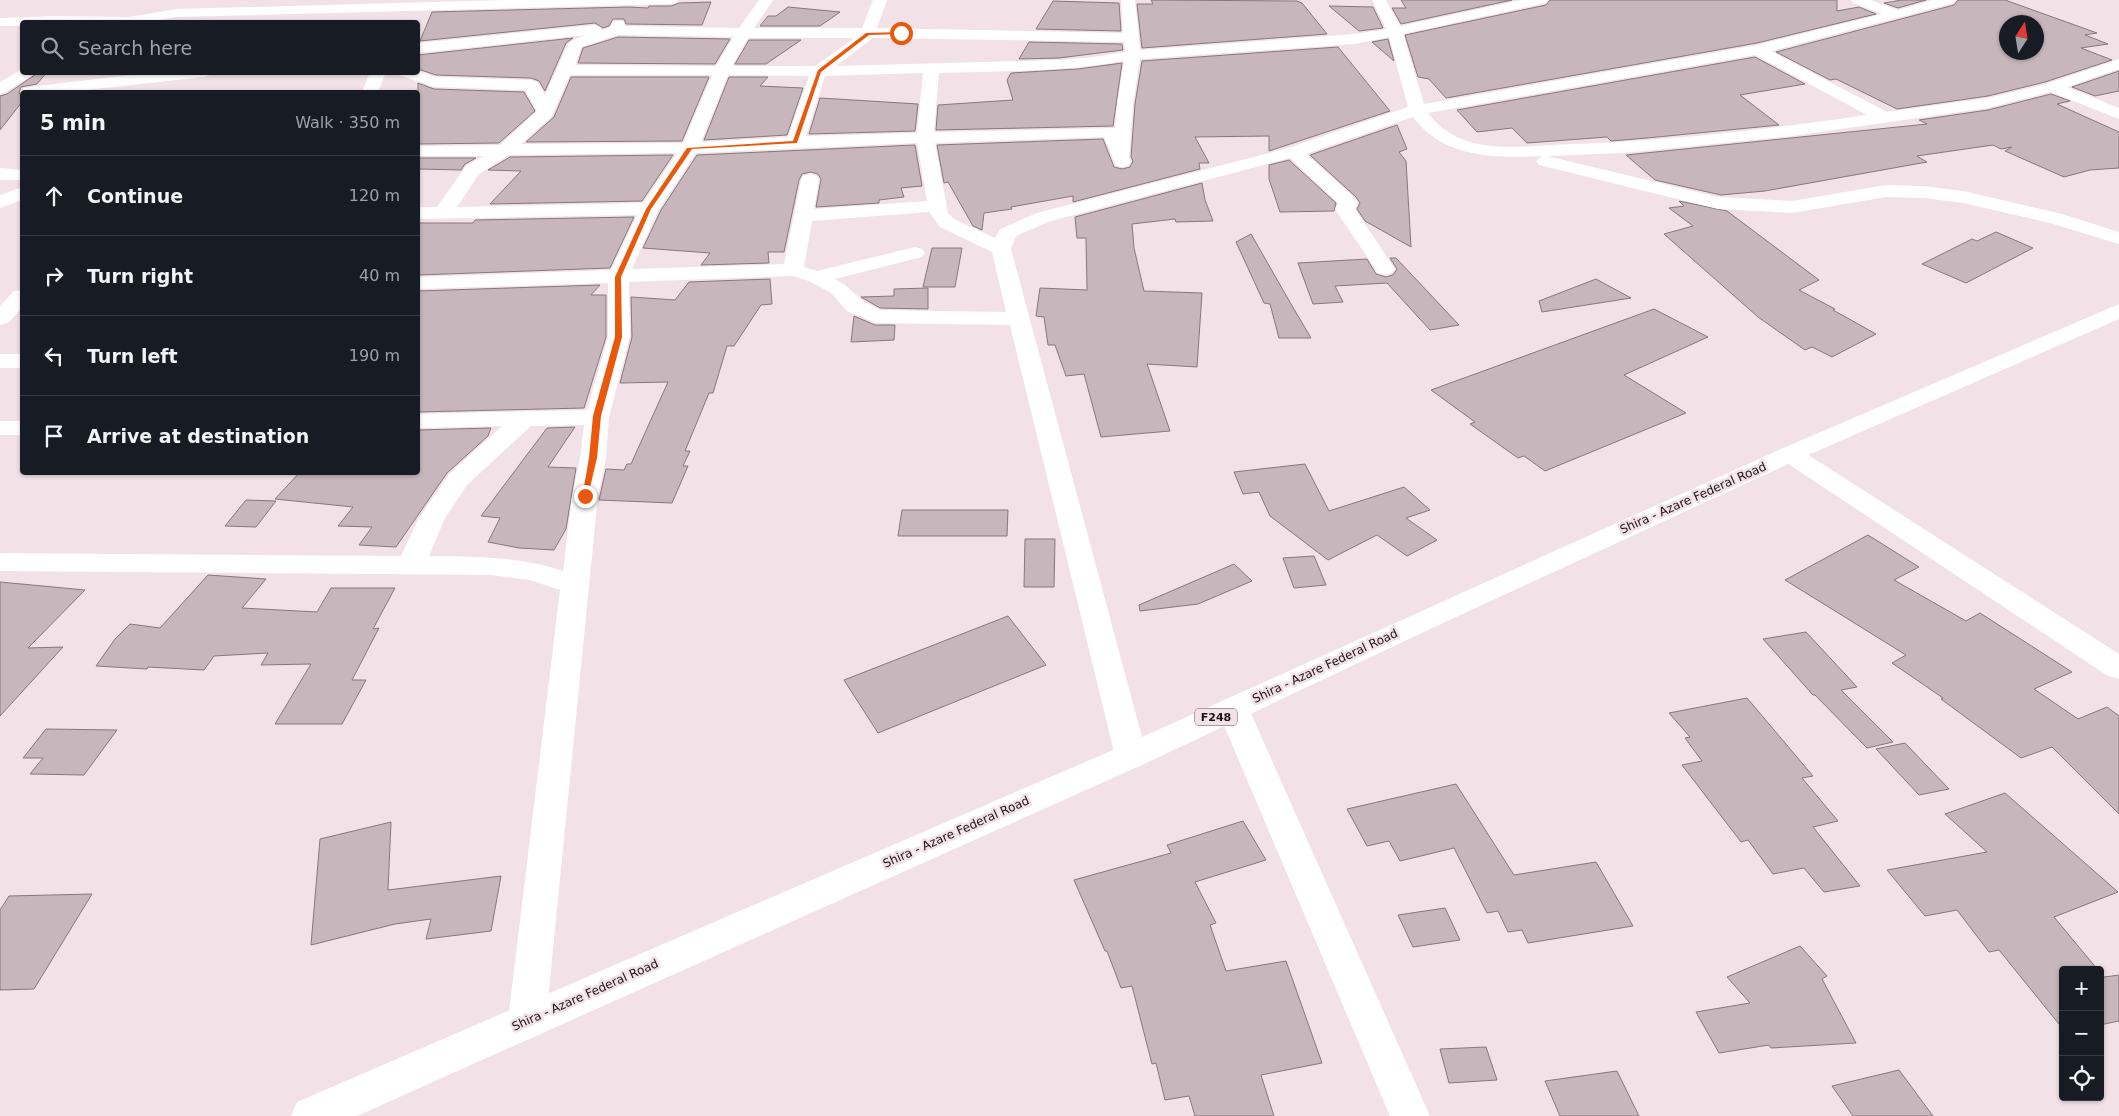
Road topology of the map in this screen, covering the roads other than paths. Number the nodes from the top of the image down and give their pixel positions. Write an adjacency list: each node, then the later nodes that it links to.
1 (671, 0): 10 (street)
2 (766, 0): 21 (street)
3 (880, 0): 22 (street)
4 (1128, 0): 23 (street)
5 (1379, 0): 20 (street)
6 (1541, 0): 20 (street)
7 (1858, 0): 13 (street)
8 (1949, 0): 13 (street)
9 (591, 1): 10 (street); 11 (street)
10 (615, 1): 19 (street)
11 (368, 7): 12 (street); 16 (street)
12 (206, 12): 14 (street); 15 (street)
13 (1897, 15): 25 (street)
14 (135, 20)
15 (160, 20)
16 (349, 20)
17 (20, 21): 18 (street)
18 (0, 22)
19 (617, 27): 21 (street); 24 (street); 29 (street)
20 (1395, 31): 26 (street); 44 (street)
21 (743, 33): 22 (street); 30 (street)
22 (868, 34): 23 (street); 31 (street)
23 (1132, 38): 26 (street)
24 (420, 48)
25 (1757, 50): 44 (street); 47 (street)
26 (1133, 55): 28 (street); 55 (street)
27 (2119, 64): 37 (street)
28 (931, 69): 31 (street); 48 (street)
29 (563, 70): 30 (street); 45 (street)
30 (722, 70): 31 (street); 50 (street)
31 (819, 71): 49 (street)
32 (24, 75): 38 (street)
33 (159, 75): 36 (street)
34 (377, 75): 41 (street)
35 (414, 75): 45 (street)
36 (144, 76): 39 (street); 40 (street)
37 (2052, 87): 46 (street); 47 (street)
38 (0, 89)
39 (43, 90)
40 (132, 90)
41 (371, 90)
42 (20, 93): 43 (street)
43 (0, 96)
44 (1418, 110): 53 (street); 54 (street)
45 (546, 112): 51 (street)
46 (2119, 114)
47 (1885, 118): 54 (street)
48 (926, 138): 49 (street); 55 (street); 62 (street)
49 (796, 142): 50 (street)
50 (690, 148): 51 (street); 63 (street)
51 (505, 150): 52 (street); 65 (street)
52 (420, 151)
53 (1294, 152): 60 (street); 70 (street)
54 (1510, 152): 67 (street)
55 (1122, 162): 60 (street)
56 (0, 174): 57 (street)
57 (20, 175)
58 (810, 180): 66 (street)
59 (20, 194): 61 (street)
60 (1120, 196): 68 (street)
61 (0, 202)
62 (936, 206): 66 (street); 68 (street)
63 (649, 209): 65 (street); 72 (street)
64 (420, 213): 65 (street)
65 (442, 213)
66 (804, 216): 71 (street)
67 (2119, 238)
68 (1004, 241): 80 (street)
69 (915, 253): 73 (street)
70 (1385, 269)
71 (794, 270): 72 (street); 73 (street)
72 (618, 277): 74 (street); 83 (street)
73 (816, 277): 80 (street)
74 (420, 283)
75 (0, 290): 76 (street)
76 (20, 290)
77 (20, 298): 79 (street)
78 (2119, 311): 88 (street, Shira - Azare Federal Road / F248)
79 (0, 318)
80 (1019, 319): 94 (street)
81 (0, 361): 82 (street)
82 (20, 361)
83 (597, 416): 84 (street); 91 (street)
84 (524, 419): 85 (street); 90 (street)
85 (420, 421)
86 (0, 428): 87 (street)
87 (20, 428)
88 (1790, 454): 92 (street); 93 (street, Shira - Azare Federal Road / F248)
89 (0, 562): 90 (street)
90 (411, 565): 91 (street)
91 (575, 585): 95 (street)
92 (2119, 668)
93 (1233, 709): 94 (street, Shira - Azare Federal Road / F248); 97 (street)
94 (1131, 756): 95 (street, Shira - Azare Federal Road / F248)
95 (527, 1020): 96 (street, Shira - Azare Federal Road / F248)
96 (311, 1116)
97 (1410, 1116)

